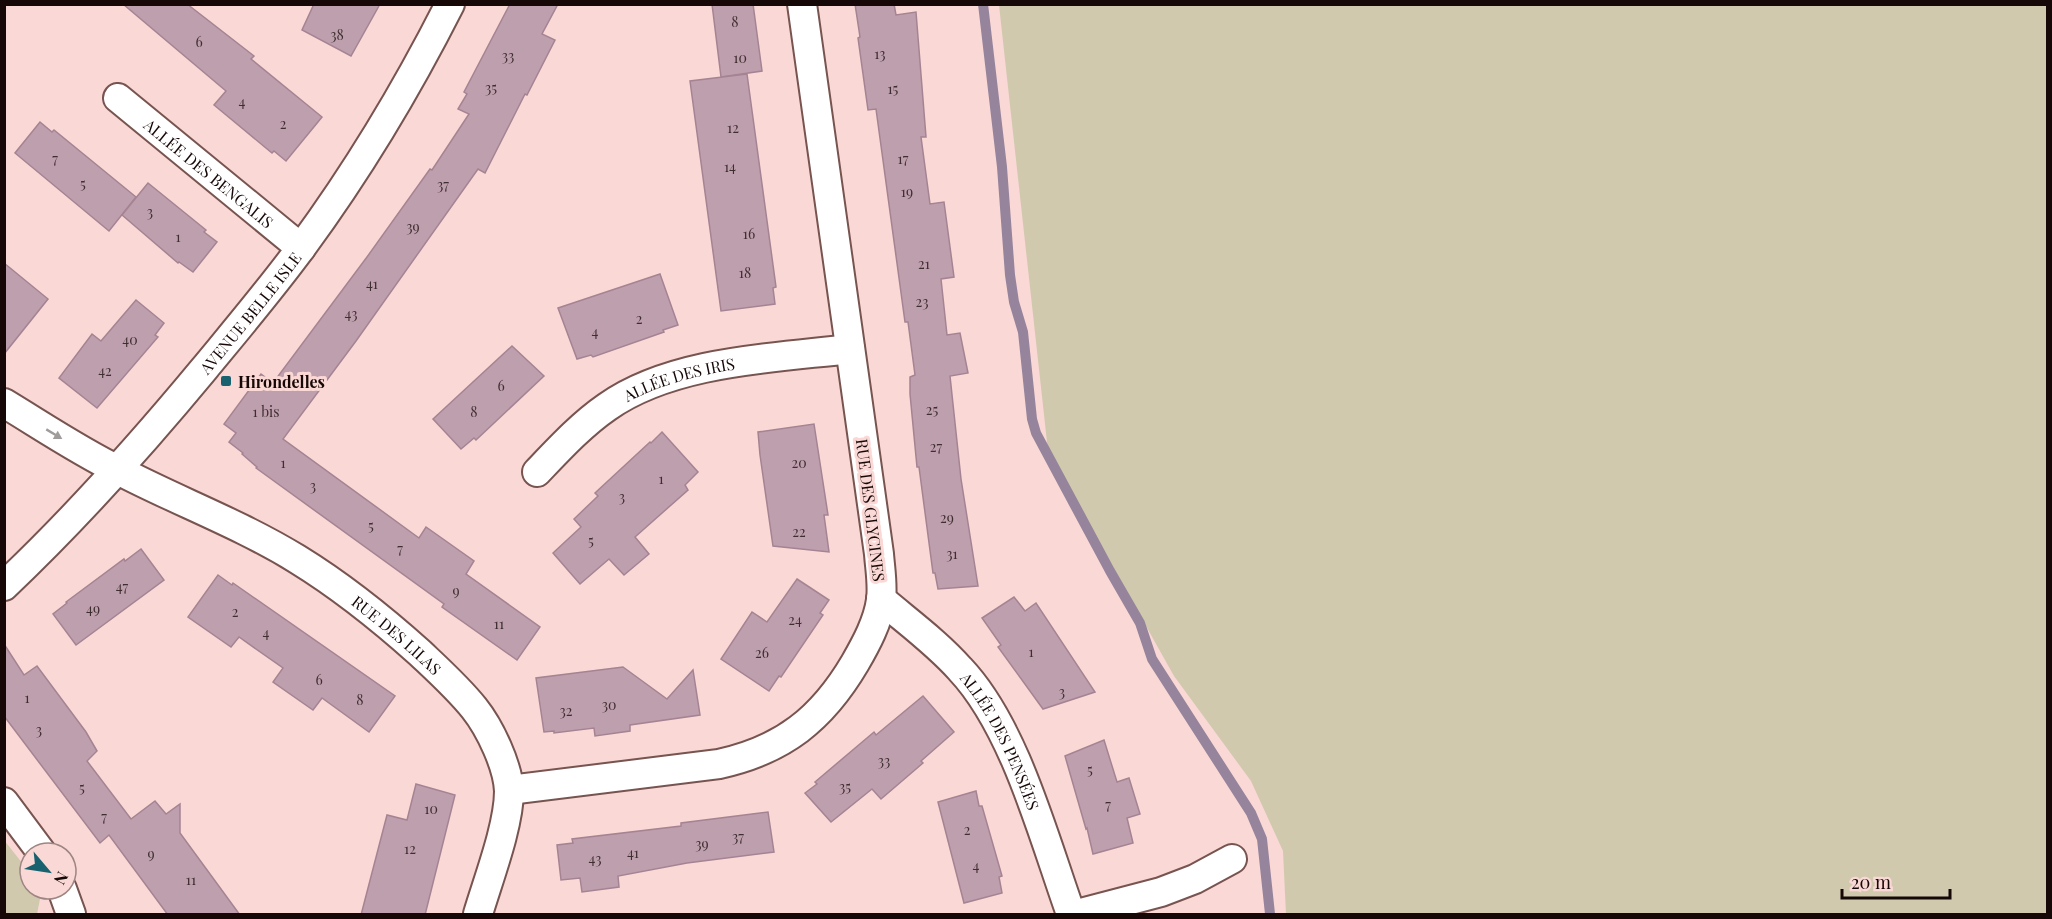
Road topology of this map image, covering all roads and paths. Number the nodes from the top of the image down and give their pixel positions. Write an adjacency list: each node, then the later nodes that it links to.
1 (450, 4): 4 (street, AVENUE BELLE ISLE)
2 (802, 4): 5 (street, RUE DES GLYCINES)
3 (118, 98): 4 (street, ALLÉE DES BENGALIS)
4 (301, 248): 7 (street, AVENUE BELLE ISLE)
5 (850, 349): 8 (street, ALLÉE DES IRIS); 10 (street, RUE DES GLYCINES)
6 (4, 403): 7 (street, RUE DES LILAS, one-way to 7)
7 (118, 470): 9 (street, AVENUE BELLE ISLE); 11 (street, RUE DES LILAS)
8 (537, 472)
9 (4, 586)
10 (881, 599): 11 (street, RUE DES GLYCINES); 16 (street, ALLÉE DES PENSÉES)
11 (509, 790): 15 (street, RUE DES LILAS)
12 (4, 802): 13 (street)
13 (33, 841)
14 (1232, 859): 17 (street)
15 (478, 915)
16 (1071, 915)
17 (1077, 915)

